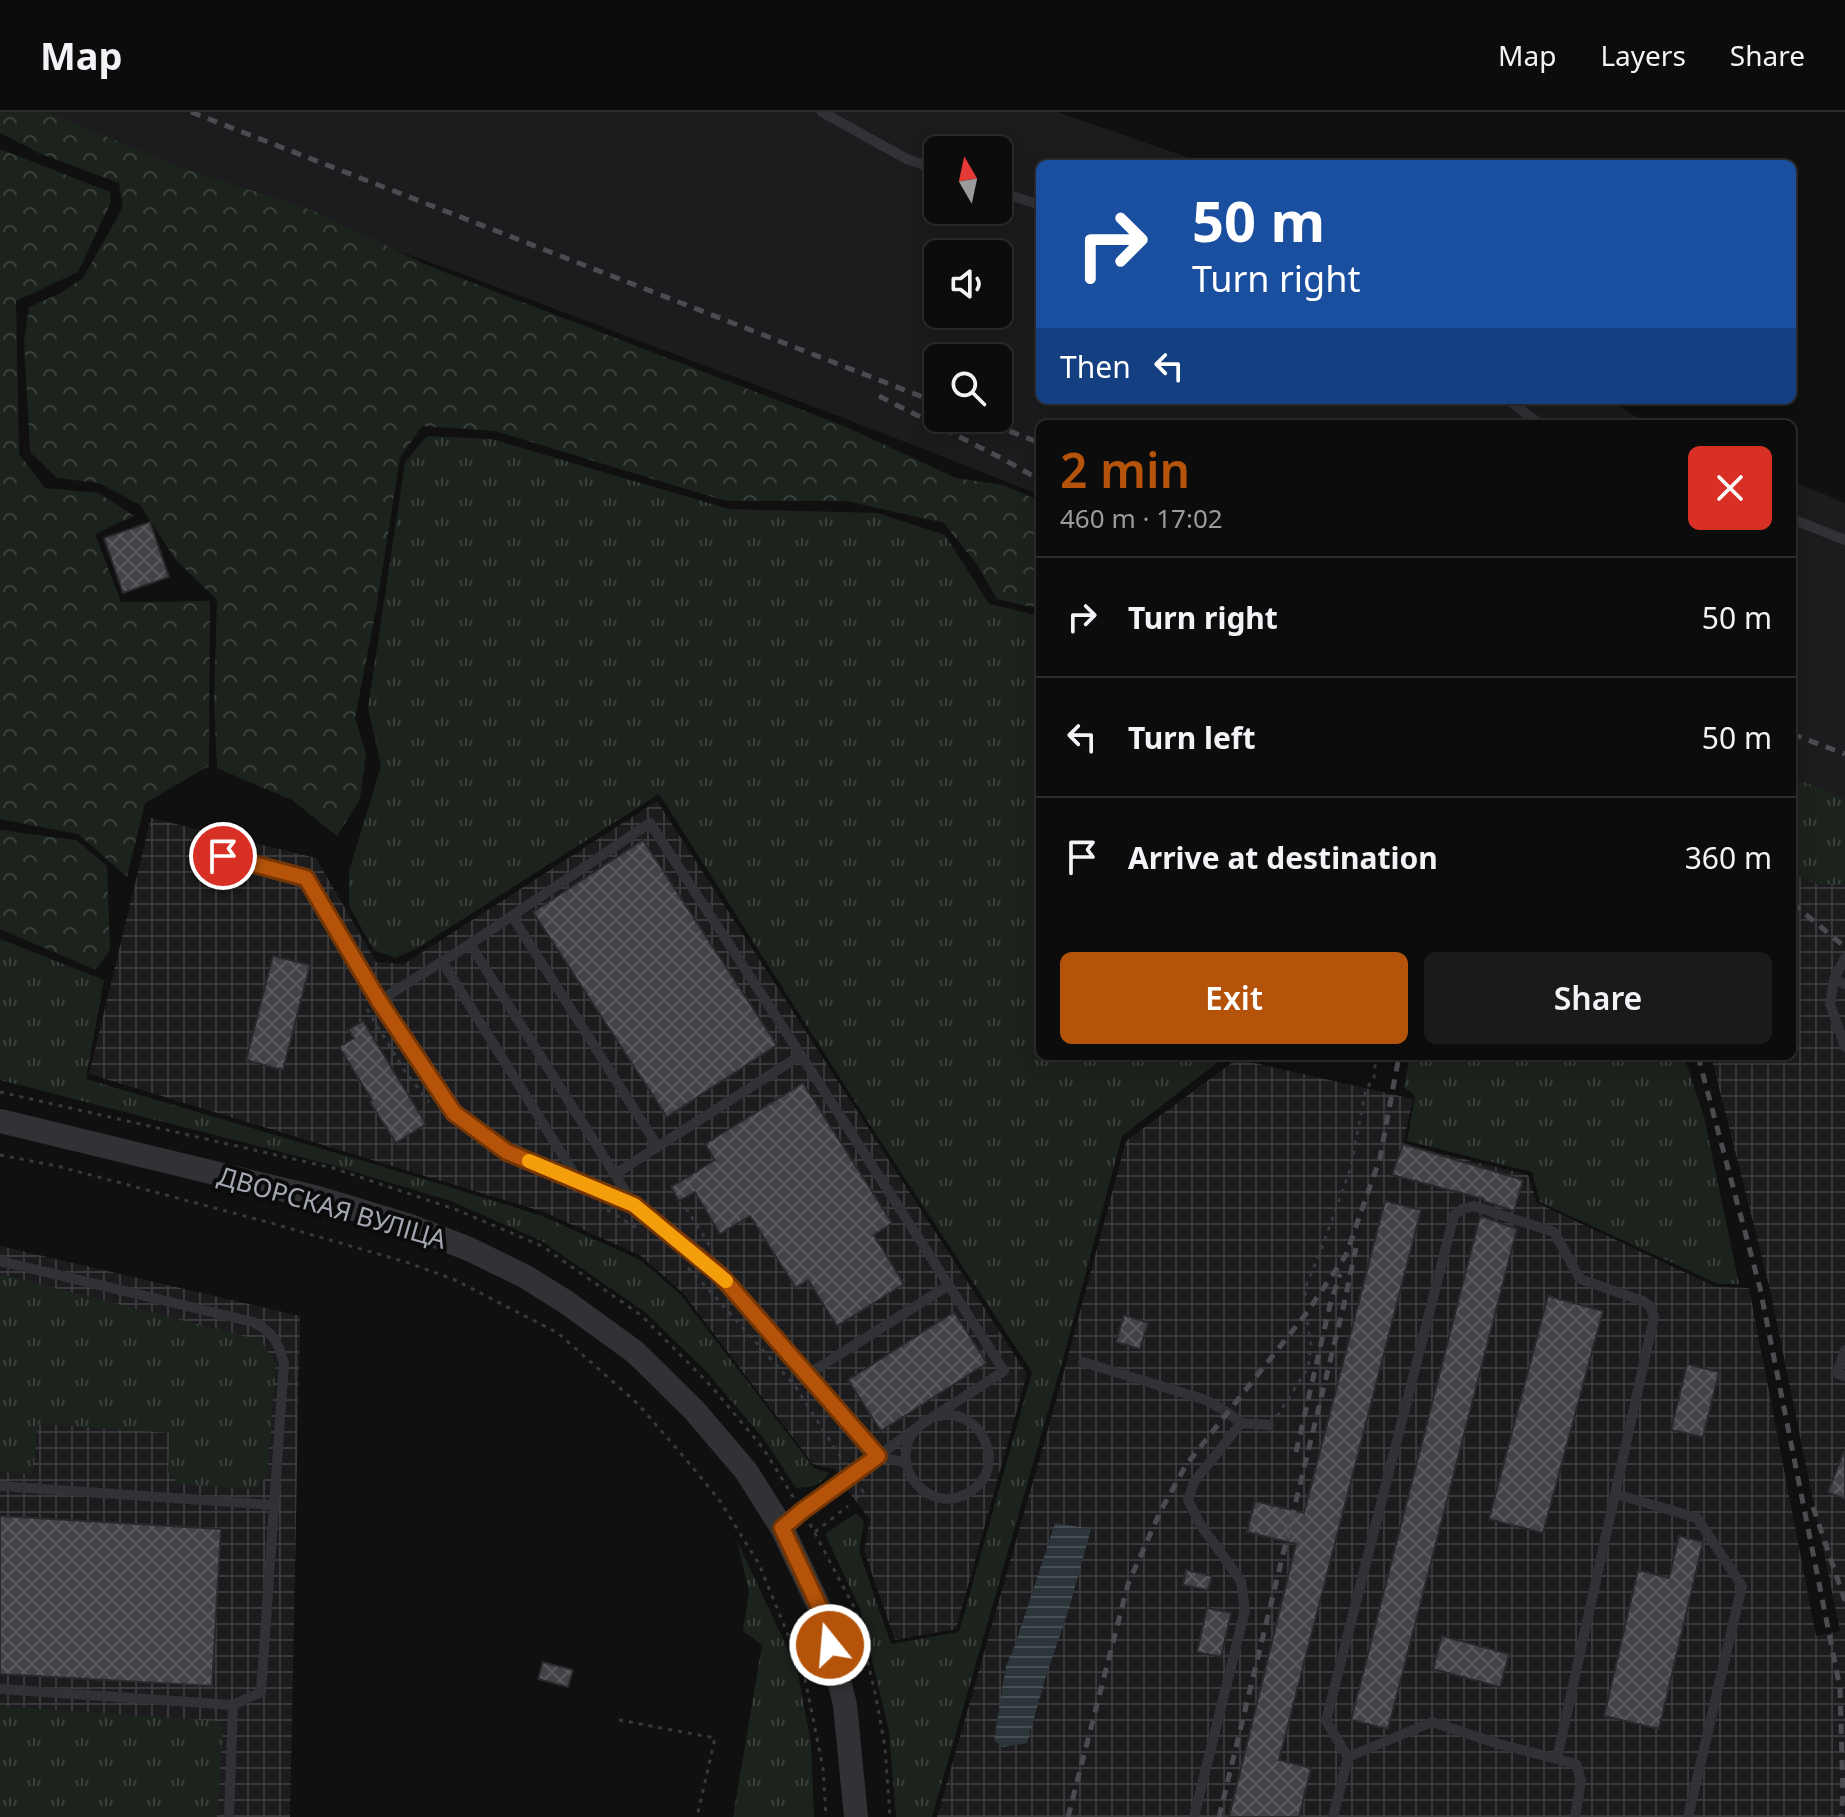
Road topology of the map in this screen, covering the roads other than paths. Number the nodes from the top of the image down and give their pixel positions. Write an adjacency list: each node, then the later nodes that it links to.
1 (822, 112): 2 (lane)
2 (924, 165)
3 (1012, 196): 4 (lane)
4 (1036, 204)
5 (1513, 404): 6 (lane)
6 (1535, 420)
7 (1796, 521): 8 (lane)
8 (1845, 540)
9 (195, 848): 16 (lane)
10 (512, 916): 11 (lane); 18 (lane); 20 (lane)
11 (470, 944): 13 (lane); 21 (lane)
12 (1845, 958): 14 (lane)
13 (442, 961): 16 (lane); 22 (lane)
14 (1834, 979): 15 (lane); 17 (lane)
15 (1845, 984)
16 (379, 1001): 22 (lane)
17 (1845, 1047)
18 (801, 1055): 20 (lane); 25 (lane)
19 (0, 1121): 39 (street, ДВОРСКАЯ ВУЛІЦА)
20 (658, 1147): 21 (lane)
21 (615, 1174): 23 (lane)
22 (579, 1182): 23 (lane)
23 (634, 1205): 28 (lane)
24 (0, 1261): 38 (lane)
25 (949, 1285): 28 (lane); 30 (lane)
26 (1845, 1350): 29 (lane)
27 (1083, 1362): 31 (lane)
28 (807, 1375): 34 (lane)
29 (1845, 1376)
30 (930, 1418): 33 (lane); 35 (lane)
31 (1241, 1423): 32 (lane); 46 (lane)
32 (1269, 1425)
33 (919, 1426): 34 (lane); 35 (lane)
34 (878, 1456): 35 (lane); 39 (lane)
35 (906, 1463)
36 (0, 1486): 38 (lane)
37 (1616, 1494): 42 (lane); 43 (lane); 49 (lane)
38 (273, 1505): 41 (lane)
39 (782, 1528): 45 (street, ДВОРСКАЯ ВУЛІЦА)
40 (0, 1689): 41 (lane)
41 (233, 1705): 44 (lane)
42 (1348, 1757): 43 (lane); 47 (lane)
43 (1557, 1758): 48 (lane)
44 (229, 1817)
45 (856, 1817)
46 (1194, 1817)
47 (1333, 1817)
48 (1575, 1817)
49 (1688, 1817)

